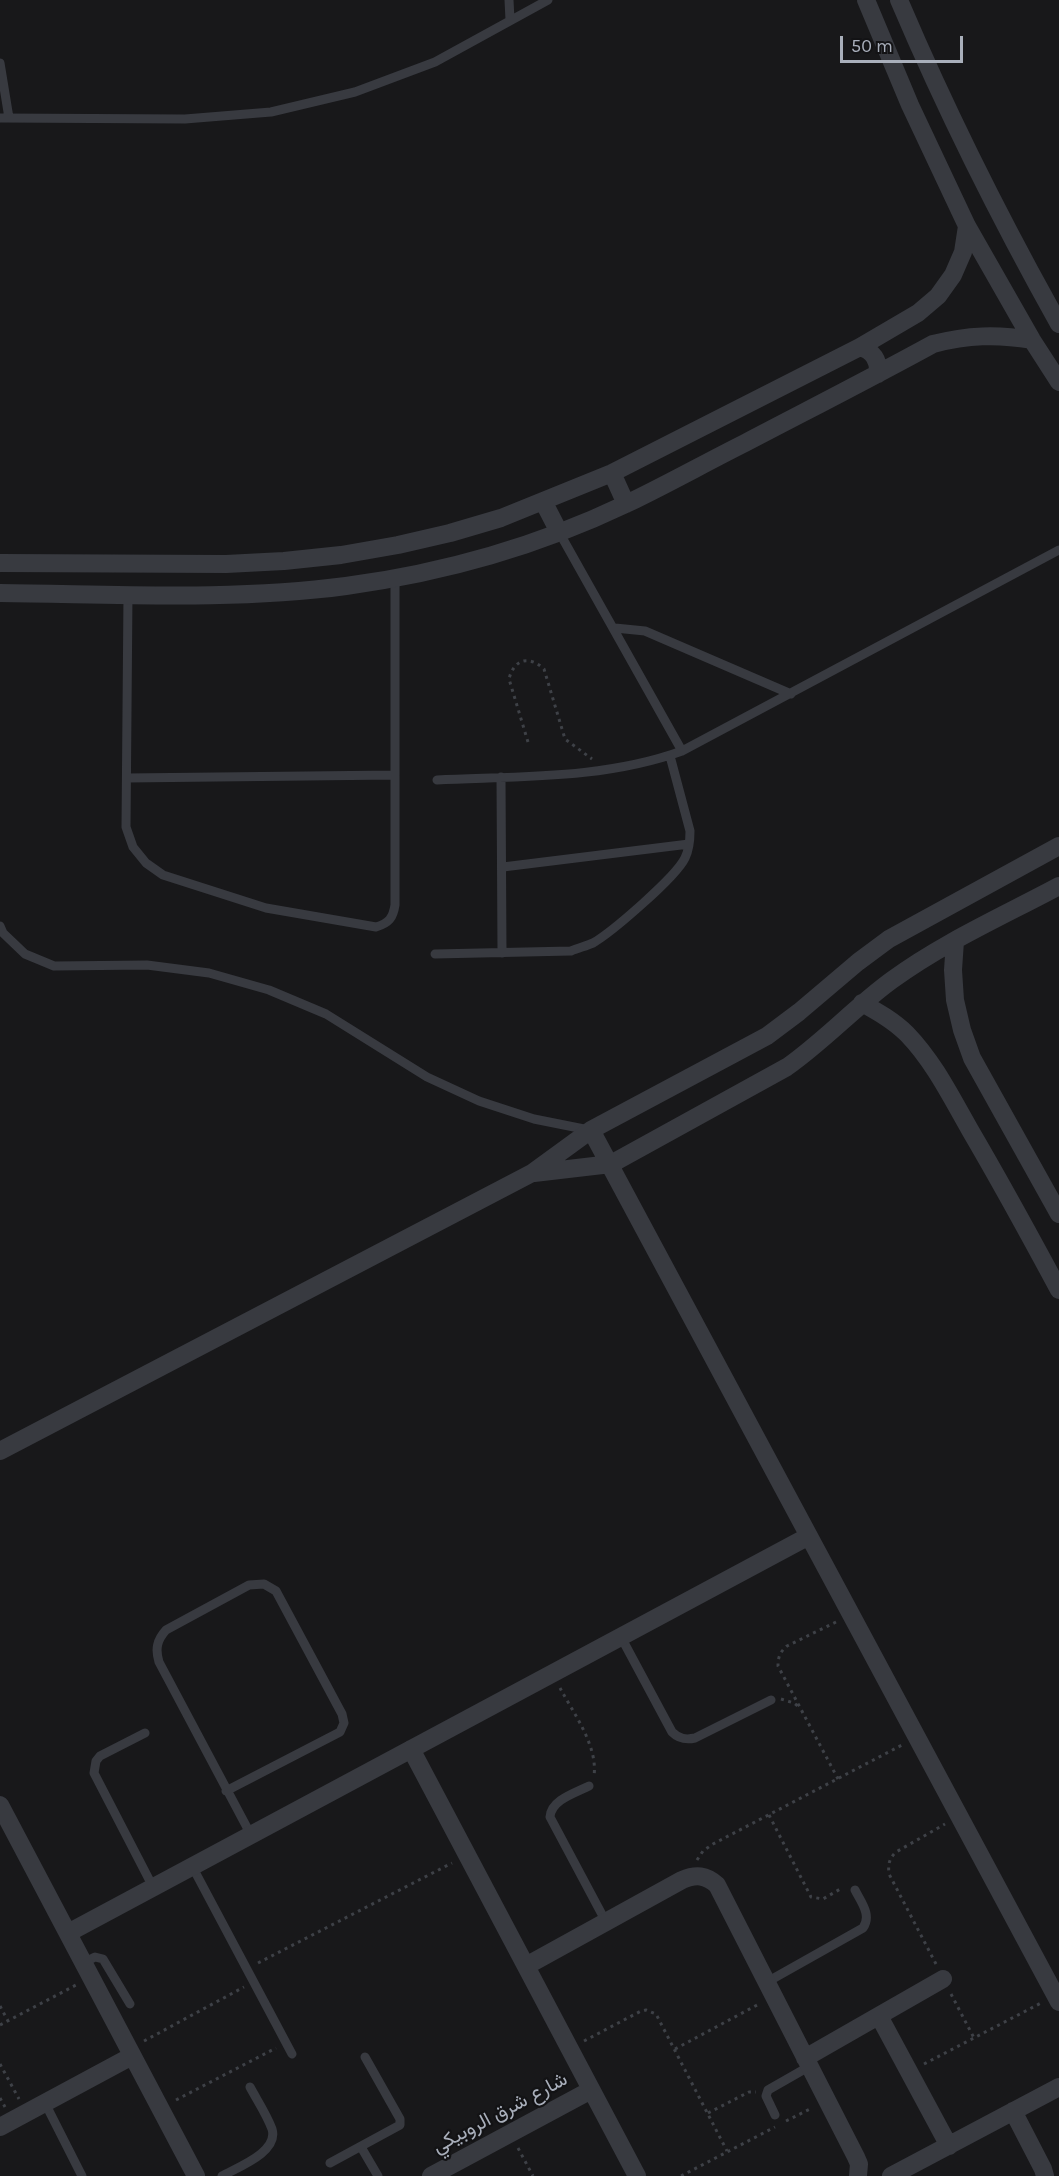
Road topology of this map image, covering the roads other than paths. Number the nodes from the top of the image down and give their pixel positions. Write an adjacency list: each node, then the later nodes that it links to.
1 (509, 0): 5 (lane)
2 (549, 0): 5 (lane)
3 (866, 0): 8 (street)
4 (899, 0): 9 (street)
5 (510, 20): 7 (lane)
6 (0, 63): 7 (lane)
7 (4, 118)
8 (967, 226): 10 (street); 11 (street)
9 (1059, 324)
10 (1032, 340): 12 (street); 13 (street)
11 (860, 347): 12 (street); 14 (street)
12 (879, 374): 16 (street)
13 (1059, 382)
14 (612, 473): 15 (street); 16 (street)
15 (543, 501): 17 (street); 18 (street)
16 (626, 504): 17 (street)
17 (559, 532): 22 (street); 26 (lane)
18 (398, 545): 21 (street); 22 (street)
19 (1059, 550): 27 (lane)
20 (0, 563): 21 (street)
21 (226, 564): 25 (street)
22 (400, 577): 25 (street); 30 (lane)
23 (0, 593): 24 (street)
24 (128, 594): 25 (street); 32 (lane)
25 (226, 595)
26 (615, 628): 27 (lane); 28 (lane)
27 (791, 694): 28 (lane)
28 (682, 751): 29 (lane)
29 (670, 756): 31 (lane); 34 (lane)
30 (395, 776): 32 (lane); 32 (lane)
31 (501, 777): 33 (lane); 36 (lane)
32 (126, 778)
33 (437, 780)
34 (689, 844): 36 (lane); 40 (lane)
35 (1059, 846): 43 (street)
36 (503, 867): 40 (lane)
37 (1059, 886): 39 (street)
38 (0, 926): 43 (lane)
39 (955, 940): 42 (street); 46 (street)
40 (502, 953): 41 (lane)
41 (435, 954)
42 (862, 1004): 44 (street); 47 (street)
43 (591, 1130): 44 (street); 45 (street)
44 (611, 1164): 45 (street); 49 (street)
45 (532, 1173): 48 (street)
46 (1059, 1214)
47 (1059, 1290)
48 (0, 1451)
49 (809, 1536): 50 (street); 67 (street)
50 (621, 1637): 51 (lane); 53 (street)
51 (771, 1700)
52 (145, 1733): 59 (lane)
53 (411, 1749): 57 (street); 63 (street)
54 (589, 1786): 61 (lane)
55 (226, 1791): 55 (lane); 57 (lane)
56 (0, 1805): 62 (street)
57 (251, 1834): 58 (street)
58 (192, 1866): 59 (street); 71 (lane)
59 (153, 1887): 62 (street)
60 (855, 1890): 66 (lane)
61 (606, 1922): 63 (street); 66 (street)
62 (68, 1933): 64 (street)
63 (526, 1966): 76 (street)
64 (87, 1970): 68 (lane); 70 (street)
65 (944, 1979): 69 (street)
66 (770, 1989): 73 (street)
67 (1057, 1999)
68 (130, 2004)
69 (879, 2016): 73 (street); 81 (street)
70 (131, 2053): 77 (street); 85 (street)
71 (292, 2054)
72 (365, 2057): 82 (lane)
73 (807, 2062): 79 (lane); 90 (street)
74 (250, 2087): 86 (lane)
75 (1059, 2087): 78 (street)
76 (591, 2090): 88 (street, شارع شرق الروبيكي); 89 (street)
77 (45, 2103): 80 (street); 84 (lane)
78 (1013, 2111): 81 (street); 92 (street)
79 (776, 2115)
80 (0, 2127)
81 (949, 2146): 91 (street)
82 (361, 2147): 83 (lane); 87 (lane)
83 (330, 2163)
84 (82, 2176)
85 (196, 2176)
86 (222, 2176)
87 (378, 2176)
88 (431, 2176)
89 (637, 2176)
90 (858, 2176)
91 (891, 2176)
92 (1045, 2176)

